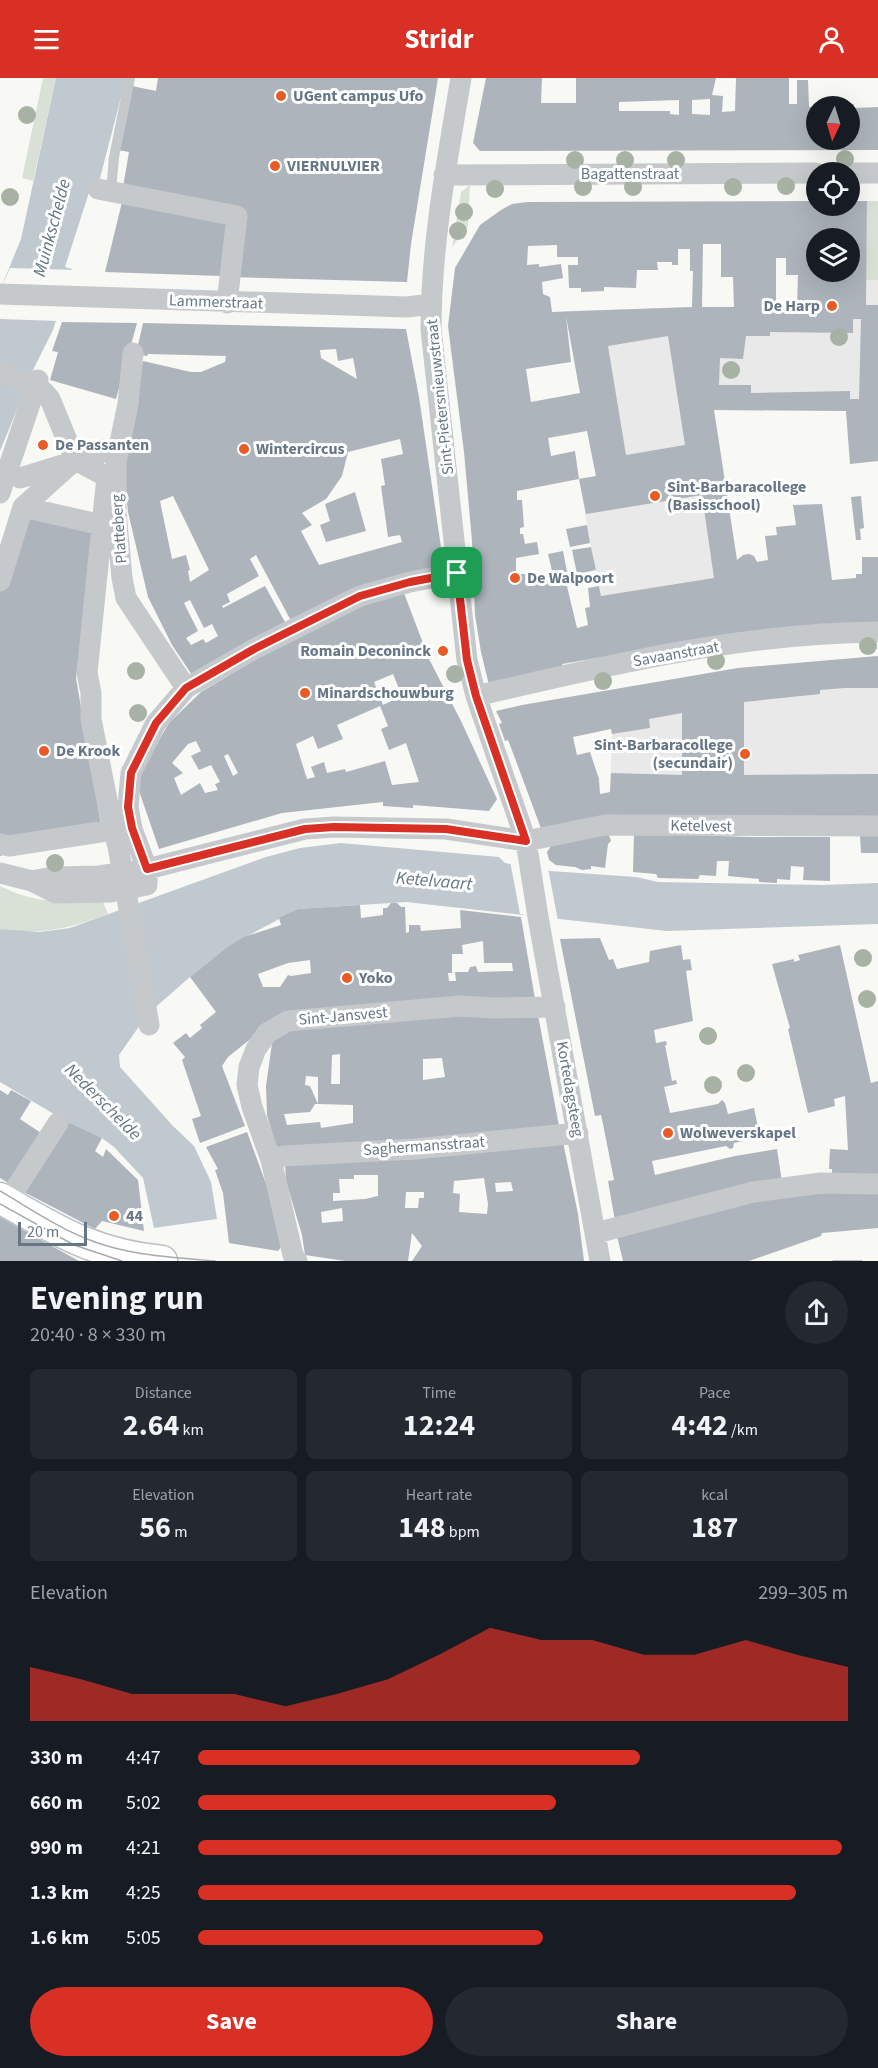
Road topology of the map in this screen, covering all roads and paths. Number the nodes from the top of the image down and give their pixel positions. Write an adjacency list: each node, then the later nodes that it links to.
1 (130, 78): 7 (lane)
2 (461, 78): 6 (street, Sint-Pietersnieuwstraat)
3 (806, 173): 6 (street, Bagattenstraat)
4 (860, 173): 5 (street)
5 (878, 173)
6 (444, 175): 10 (street, Sint-Pietersnieuwstraat)
7 (105, 190): 9 (street)
8 (0, 294): 9 (street, Lammerstraat)
9 (227, 303): 10 (street, Lammerstraat)
10 (431, 304): 20 (street, Sint-Pietersnieuwstraat)
11 (133, 353): 23 (street, Platteberg)
12 (0, 372): 13 (street, bridge)
13 (41, 386): 15 (street); 17 (street)
14 (103, 450): 15 (street)
15 (75, 460): 16 (street); 18 (street); 19 (street)
16 (20, 478)
17 (0, 493)
18 (23, 507): 19 (street); 21 (street)
19 (91, 531): 26 (street)
20 (457, 573): 23 (street); 24 (street, Sint-Pietersnieuwstraat)
21 (0, 581)
22 (878, 632): 24 (street, Savaanstraat)
23 (186, 688): 29 (street)
24 (476, 696): 27 (street, Kortedagsteeg)
25 (878, 826): 27 (street, Ketelvest)
26 (113, 830): 28 (street); 32 (street, bridge)
27 (526, 841): 29 (street, Ketelvest); 31 (street, Kortedagsteeg)
28 (0, 844)
29 (147, 869): 30 (street, Ketelvest)
30 (0, 873)
31 (555, 1007): 34 (street, Kortedagsteeg); 35 (street, Sint-Jansvest)
32 (149, 1025)
33 (58, 1123): 37 (street)
34 (578, 1133): 35 (street, Saghermansstraat); 38 (street, Kortedagsteeg)
35 (271, 1160): 41 (street, Sint-Jansvest)
36 (878, 1184): 38 (street)
37 (3, 1200): 39 (street)
38 (596, 1233): 42 (street, Kortedagsteeg)
39 (126, 1259): 40 (street)
40 (162, 1261)
41 (297, 1261)
42 (600, 1261)

